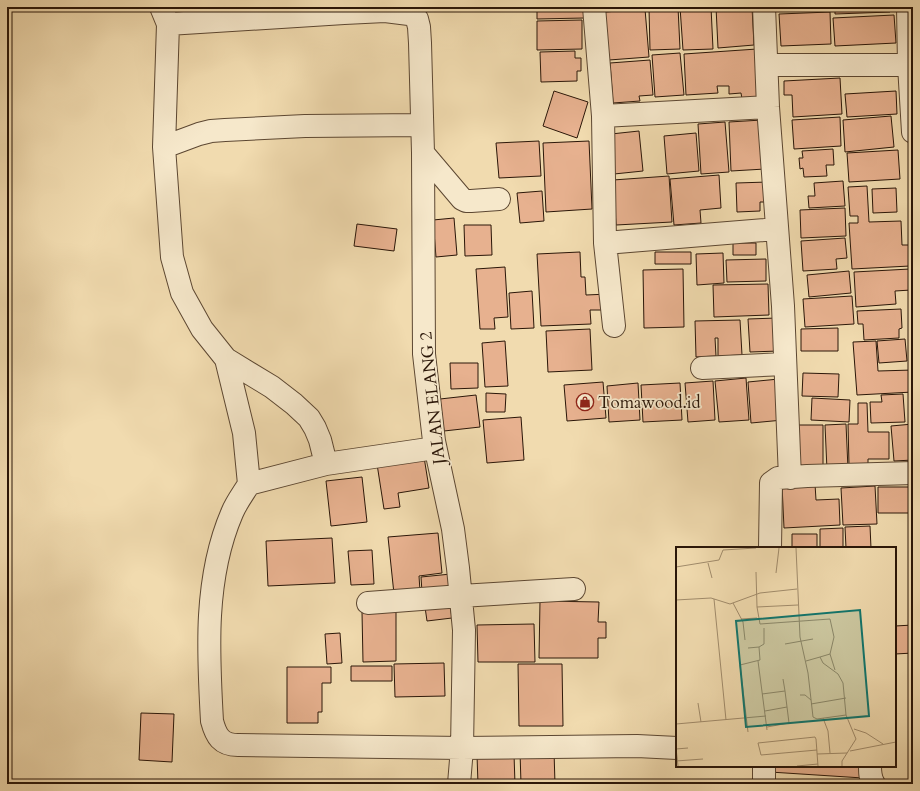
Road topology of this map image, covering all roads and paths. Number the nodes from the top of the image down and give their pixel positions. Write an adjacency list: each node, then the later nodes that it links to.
1 (594, 7): 9 (street)
2 (764, 7): 6 (street)
3 (908, 7): 7 (street)
4 (343, 10): 5 (street); 10 (street, JALAN ELANG 2)
5 (164, 16): 12 (street)
6 (767, 65): 7 (street); 8 (street)
7 (911, 65): 11 (street)
8 (768, 107): 9 (street); 15 (street)
9 (603, 116): 16 (street)
10 (422, 125): 12 (street); 13 (street, JALAN ELANG 2)
11 (913, 132)
12 (164, 147): 18 (street)
13 (423, 153): 14 (street); 21 (street, JALAN ELANG 2)
14 (499, 199)
15 (777, 229): 16 (street); 19 (street)
16 (605, 242): 17 (street)
17 (614, 326)
18 (226, 359): 22 (street); 25 (street)
19 (785, 364): 20 (street); 24 (street)
20 (702, 368)
21 (435, 448): 22 (street); 28 (street, JALAN ELANG 2)
22 (326, 464): 25 (street)
23 (913, 473): 24 (street)
24 (790, 478): 26 (street)
25 (248, 484): 30 (street)
26 (770, 547)
27 (574, 589): 28 (street)
28 (461, 596): 29 (street); 30 (street, JALAN ELANG 2)
29 (368, 603)
30 (462, 748): 31 (street); 34 (street, JALAN ELANG 2)
31 (676, 748)
32 (764, 767): 35 (street)
33 (870, 767): 36 (street)
34 (459, 784)
35 (764, 784)
36 (874, 784)

